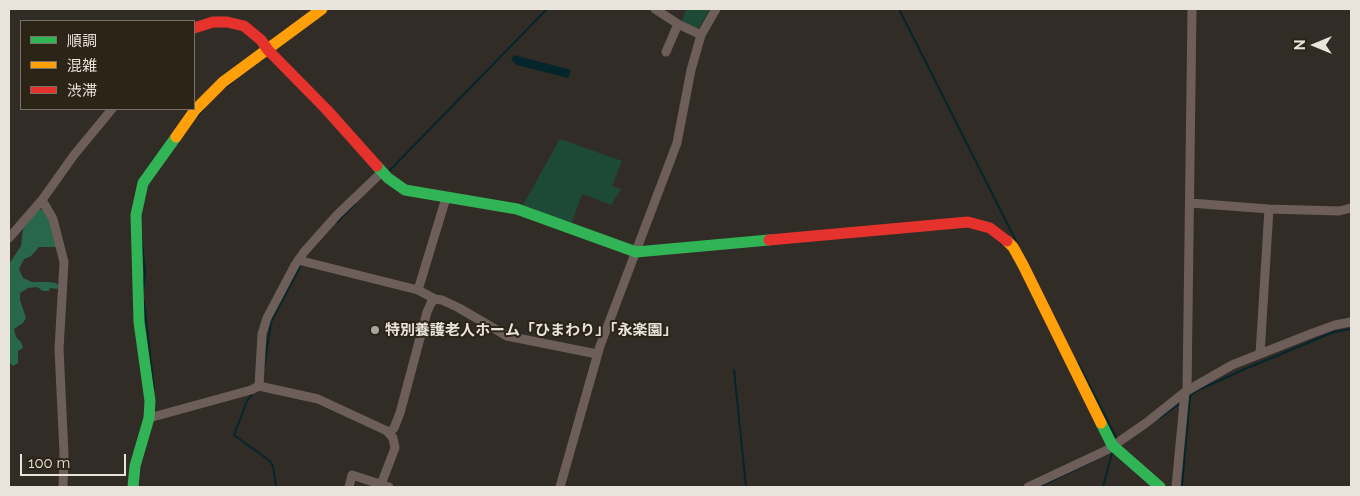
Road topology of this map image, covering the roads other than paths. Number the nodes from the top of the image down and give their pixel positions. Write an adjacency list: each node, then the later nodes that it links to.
1 (322, 9): 8 (street)
2 (655, 9): 5 (street)
3 (716, 9): 7 (street)
4 (1192, 9): 14 (street)
5 (678, 24): 7 (street); 9 (street)
6 (195, 28): 8 (street)
7 (701, 35): 18 (street)
8 (268, 50): 11 (street); 27 (street)
9 (666, 52)
10 (111, 110): 13 (street)
11 (382, 172): 12 (street); 19 (street)
12 (446, 198): 18 (street); 20 (street)
13 (42, 200): 17 (street); 31 (street)
14 (1190, 203): 16 (street); 26 (street)
15 (1351, 208): 16 (street)
16 (1269, 209): 24 (street)
17 (9, 238)
18 (636, 252): 23 (street); 29 (street)
19 (298, 260): 20 (street); 25 (street)
20 (418, 290): 21 (street)
21 (435, 299): 23 (street); 28 (street)
22 (1351, 322): 24 (street)
23 (597, 354): 34 (street)
24 (1260, 354): 26 (street)
25 (259, 386): 27 (street); 28 (street)
26 (1186, 392): 29 (street); 37 (street)
27 (149, 418): 32 (street)
28 (389, 433): 30 (street)
29 (1112, 445): 35 (street); 36 (street)
30 (383, 486): 33 (street)
31 (64, 487)
32 (133, 487)
33 (349, 487)
34 (560, 487)
35 (1028, 487)
36 (1160, 487)
37 (1176, 487)

